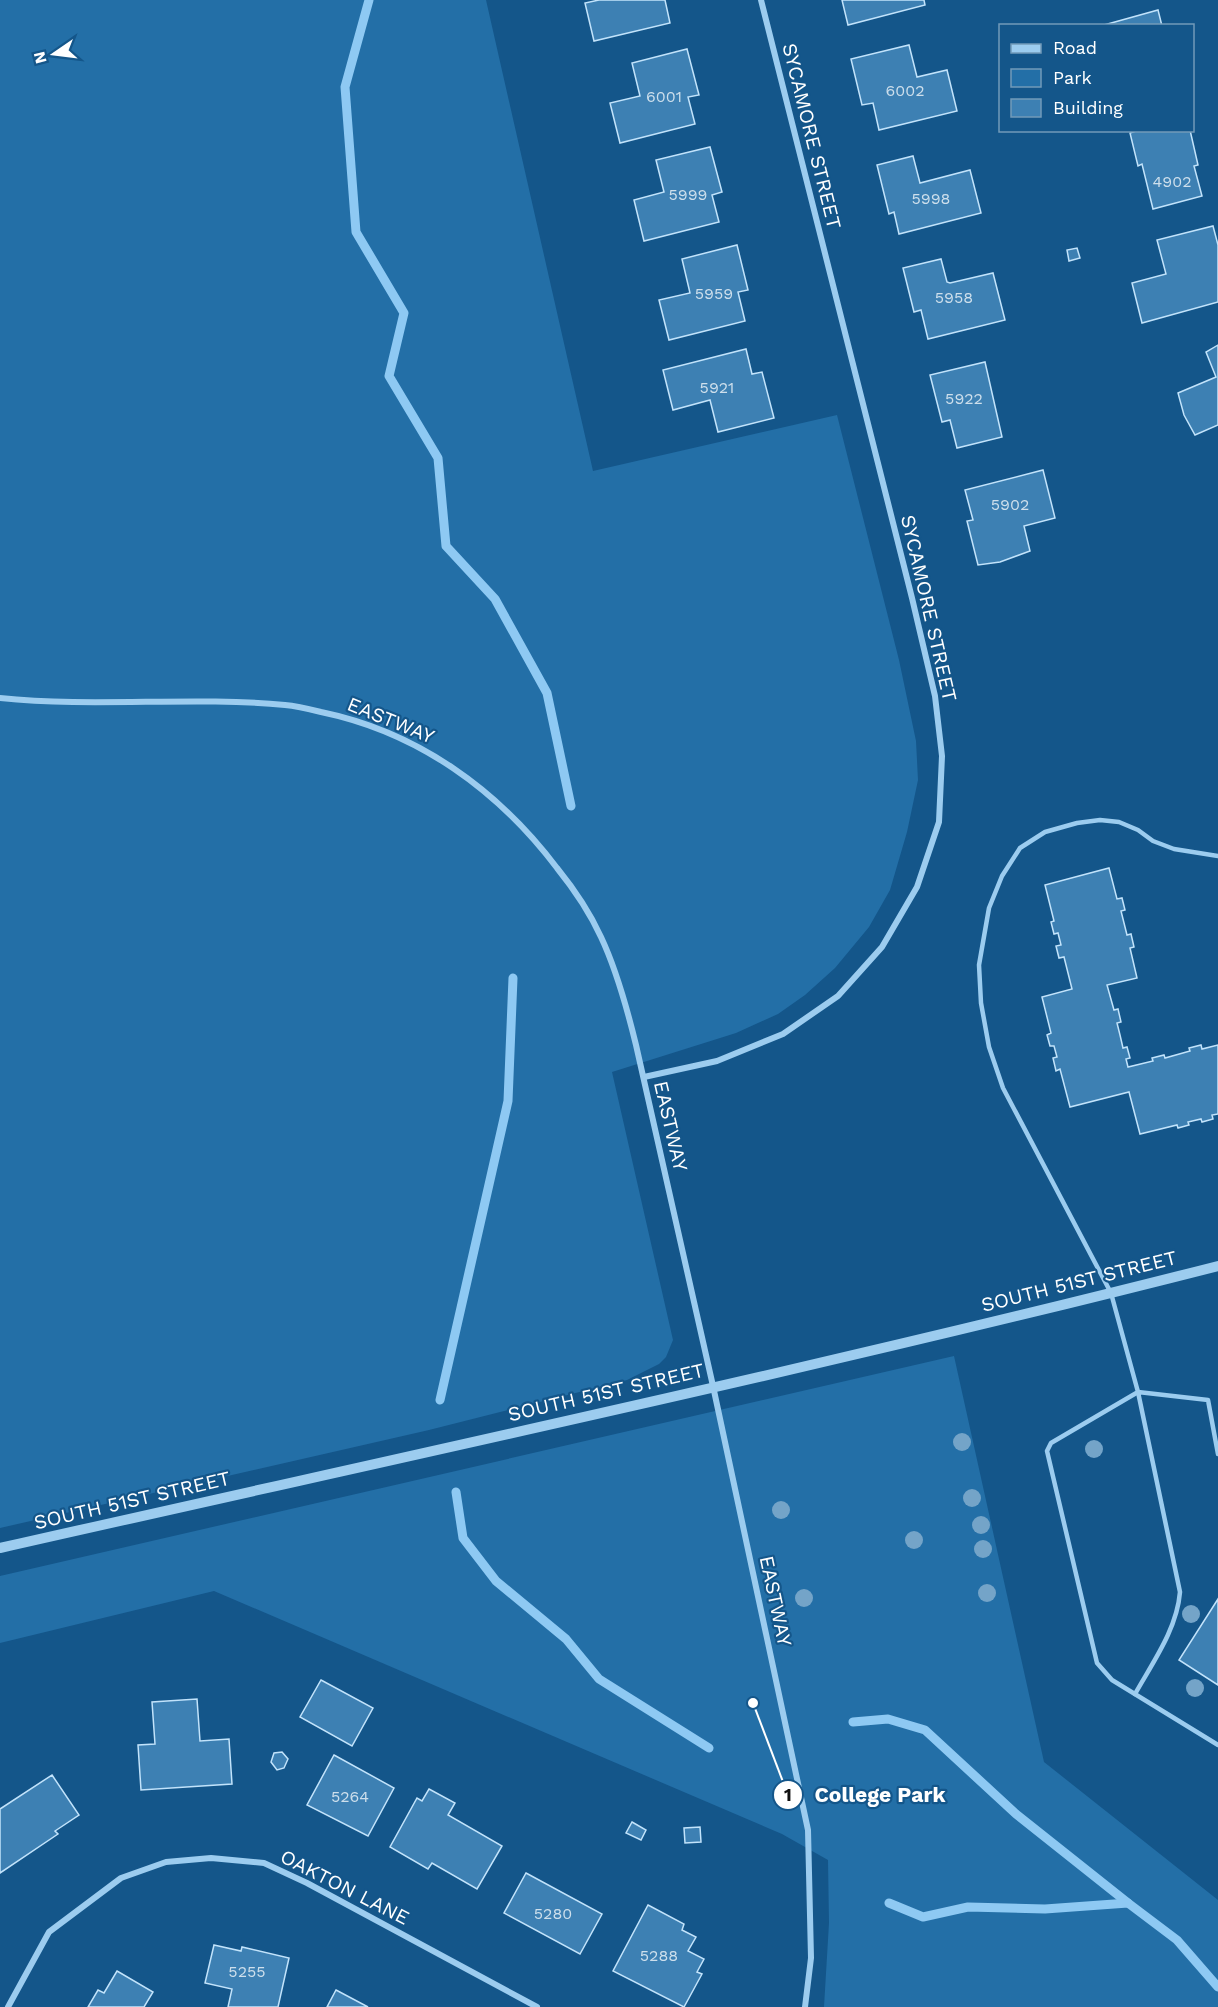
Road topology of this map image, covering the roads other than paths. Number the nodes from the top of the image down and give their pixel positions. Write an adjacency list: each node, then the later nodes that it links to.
1 (761, 0): 4 (street, SYCAMORE STREET)
2 (0, 698): 4 (street, EASTWAY)
3 (1218, 856): 6 (lane)
4 (644, 1077): 7 (street, EASTWAY)
5 (1218, 1266): 6 (street, SOUTH 51ST STREET)
6 (1111, 1293): 7 (street, SOUTH 51ST STREET); 8 (lane)
7 (713, 1386): 10 (street, SOUTH 51ST STREET); 15 (street, EASTWAY)
8 (1138, 1392): 9 (lane); 11 (lane); 11 (lane)
9 (1218, 1455)
10 (0, 1548)
11 (1135, 1694): 12 (lane)
12 (1218, 1744)
13 (8, 2007): 14 (street, OAKTON LANE)
14 (537, 2007)
15 (805, 2007)

